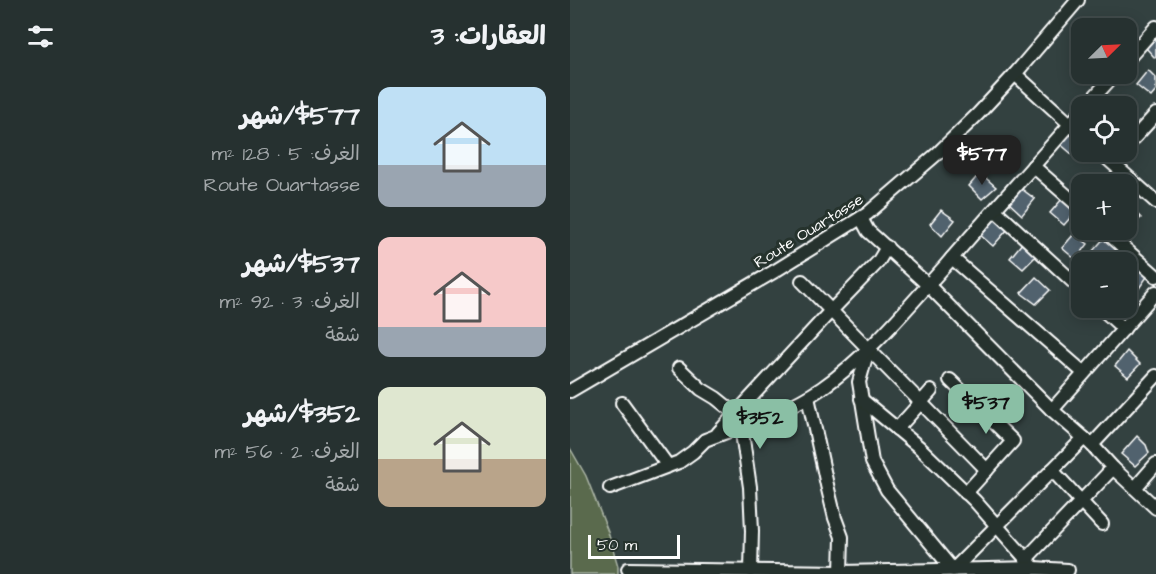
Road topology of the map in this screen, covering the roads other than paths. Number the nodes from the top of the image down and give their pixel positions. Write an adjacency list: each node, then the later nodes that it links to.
1 (1078, 0): 4 (street, Route Ouartasse)
2 (1156, 27): 3 (street)
3 (1137, 48)
4 (1015, 74): 8 (street); 15 (street, Route Ouartasse)
5 (1106, 84): 6 (street)
6 (1095, 96)
7 (1156, 114): 9 (street)
8 (1070, 124): 11 (street)
9 (1137, 135)
10 (1113, 162): 13 (street)
11 (1033, 166): 12 (street); 14 (street)
12 (1071, 199)
13 (1155, 200)
14 (994, 210): 18 (street); 21 (street)
15 (861, 218): 17 (street); 32 (street, Route Ouartasse)
16 (1115, 240): 19 (street)
17 (887, 248): 22 (street); 24 (street)
18 (952, 258): 22 (street); 29 (street)
19 (1156, 276)
20 (802, 280): 24 (street)
21 (1071, 280)
22 (928, 285): 27 (street); 38 (street)
23 (1156, 292): 26 (street)
24 (831, 311): 27 (street); 39 (street)
25 (1112, 318): 26 (street)
26 (1124, 329): 29 (street)
27 (868, 349): 34 (street); 35 (street); 37 (street)
28 (679, 368): 39 (street)
29 (1084, 373): 38 (street)
30 (1156, 376): 43 (street)
31 (950, 380): 47 (street)
32 (570, 390)
33 (931, 391): 37 (street)
34 (808, 397): 40 (street); 61 (street)
35 (861, 399): 41 (street); 58 (street)
36 (622, 403): 45 (street)
37 (921, 403): 41 (street); 47 (street)
38 (1052, 410): 43 (street)
39 (736, 414): 40 (street); 42 (street)
40 (741, 426): 42 (street); 60 (street)
41 (897, 429): 51 (street)
42 (715, 436): 45 (street)
43 (1088, 442): 46 (street); 48 (street)
44 (1156, 464): 50 (street)
45 (668, 466): 49 (street)
46 (1113, 468): 50 (street); 52 (street)
47 (987, 470): 51 (street)
48 (1052, 470): 52 (street); 55 (street)
49 (610, 488)
50 (1135, 488): 53 (street)
51 (966, 493): 55 (street)
52 (1081, 501): 54 (street); 56 (street)
53 (1156, 508)
54 (1102, 524)
55 (997, 526): 56 (street); 58 (street)
56 (1030, 563): 58 (street); 59 (street)
57 (628, 569): 60 (street)
58 (952, 570): 61 (street)
59 (1068, 570)
60 (751, 571): 61 (street)
61 (841, 572)

